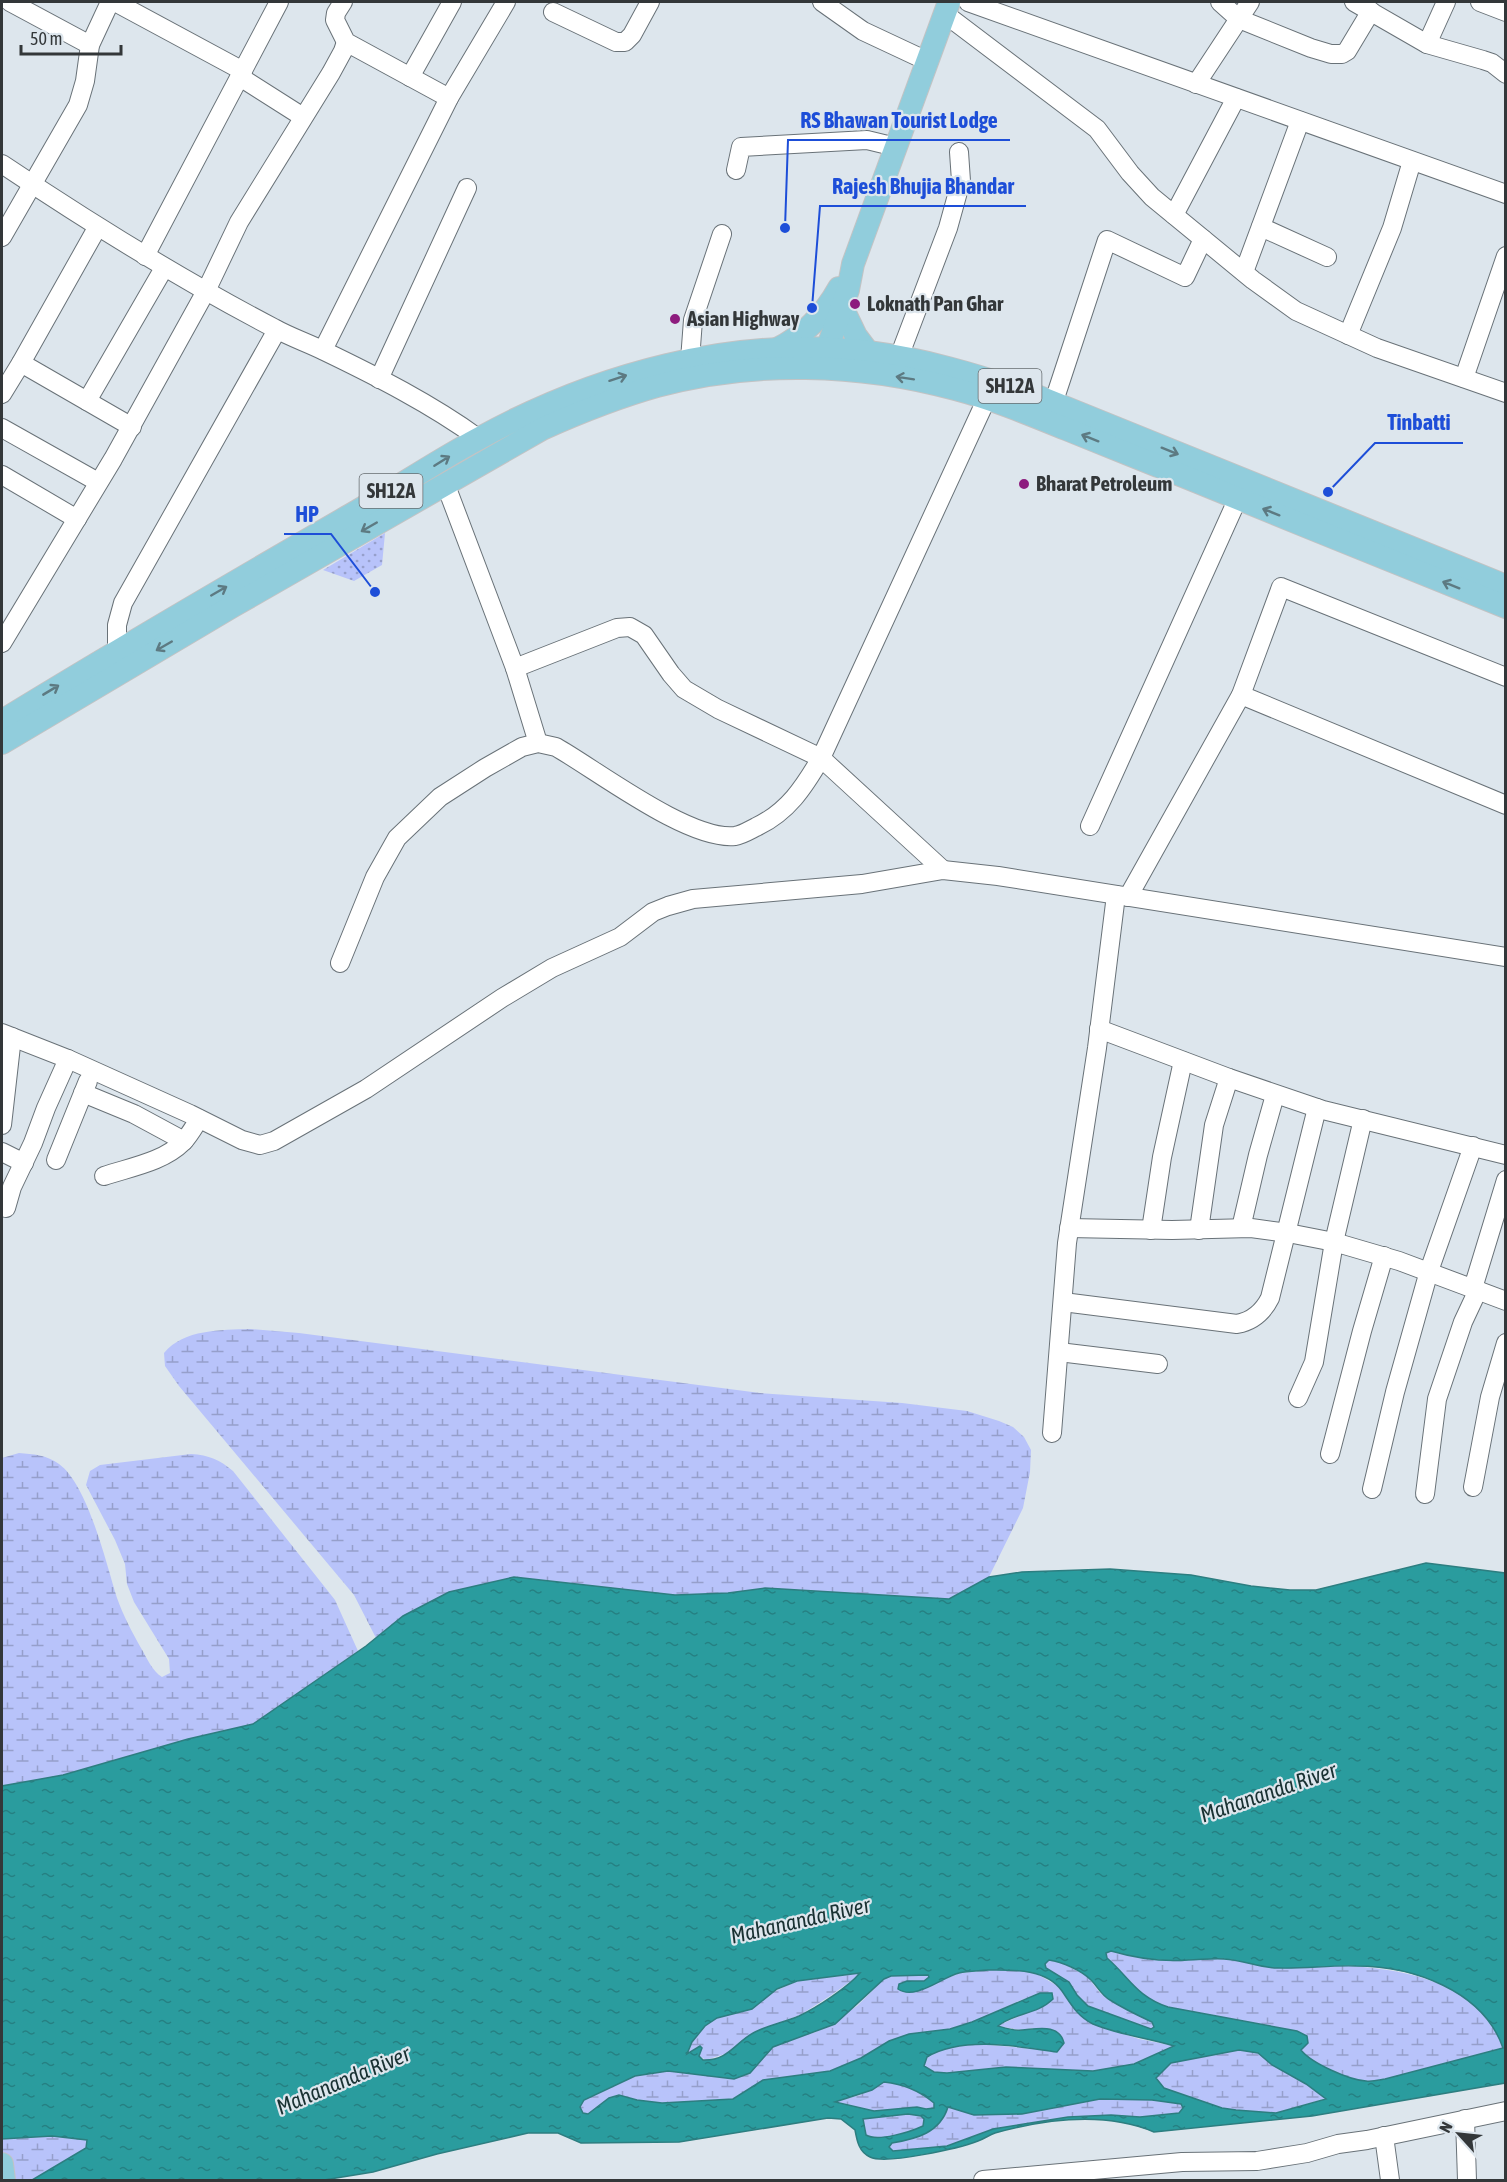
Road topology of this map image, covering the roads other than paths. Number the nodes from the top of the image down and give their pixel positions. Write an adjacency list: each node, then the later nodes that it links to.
1 (10, 2): 23 (street)
2 (110, 2): 23 (street)
3 (115, 2): 25 (street)
4 (279, 2): 25 (street)
5 (342, 2): 21 (street)
6 (452, 2): 27 (street)
7 (506, 2): 29 (street)
8 (650, 2): 18 (street)
9 (822, 2): 24 (street)
10 (968, 2): 28 (street)
11 (1221, 2): 20 (street)
12 (1250, 2): 20 (street)
13 (1354, 2): 17 (street)
14 (1446, 2): 22 (street)
15 (1480, 2): 19 (street)
16 (947, 8): 24 (main road); 41 (street)
17 (1371, 11): 20 (street); 22 (street)
18 (553, 12)
19 (1506, 12)
20 (1239, 19): 28 (street)
21 (346, 42): 27 (street); 31 (street)
22 (1427, 44): 26 (street)
23 (90, 45): 38 (street)
24 (927, 61): 33 (main road)
25 (242, 74): 31 (street); 47 (street)
26 (1506, 74)
27 (410, 77): 29 (street)
28 (1196, 84): 30 (street)
29 (449, 98): 57 (street)
30 (1236, 98): 32 (street); 41 (street)
31 (303, 117): 52 (street)
32 (1300, 121): 35 (street); 42 (street)
33 (896, 147): 37 (street); 53 (main road)
34 (959, 152): 59 (street)
35 (1412, 161): 40 (street); 55 (street)
36 (2, 164): 38 (street)
37 (736, 170)
38 (32, 185): 43 (street); 45 (street)
39 (467, 188): 64 (street)
40 (1506, 194)
41 (1174, 215): 46 (street)
42 (1261, 227): 49 (street); 51 (street)
43 (97, 228): 47 (street); 62 (street)
44 (722, 234): 61 (street)
45 (2, 237)
46 (1203, 239): 51 (street); 69 (street)
47 (145, 256): 50 (street)
48 (1506, 256): 63 (street)
49 (1327, 257)
50 (164, 268): 52 (street); 68 (street)
51 (1244, 273): 55 (street)
52 (206, 291): 54 (street); 70 (street)
53 (841, 297): 56 (main road); 58 (main road); 60 (main road)
54 (277, 330): 57 (street); 81 (street)
55 (1348, 335): 63 (street)
56 (775, 349): 60 (main road, SH12A); 61 (main road, SH12A)
57 (323, 350): 64 (street)
58 (868, 352): 59 (main road, SH12A); 60 (main road, SH12A)
59 (899, 357): 69 (main road, SH12A)
60 (817, 359): 67 (main road, SH12A, one-way to 60); 75 (main road, SH12A)
61 (690, 360): 72 (main road, SH12A, one-way to 61)
62 (21, 363): 66 (street); 68 (street)
63 (1464, 378): 65 (street)
64 (379, 379): 72 (street)
65 (1506, 393)
66 (2, 394)
67 (987, 398): 76 (main road, SH12A, one-way to 67); 88 (street)
68 (87, 401): 70 (street)
69 (1053, 404): 78 (main road, SH12A, one-way to 78)
70 (132, 427): 74 (street)
71 (2, 428): 74 (street)
72 (478, 438): 81 (main road, SH12A, one-way to 72)
73 (2, 475): 77 (street)
74 (98, 482): 77 (street)
75 (446, 483): 82 (street); 86 (main road, SH12A, one-way to 86)
76 (1238, 498): 79 (main road, SH12A, one-way to 76); 90 (street)
77 (77, 519): 80 (street)
78 (1506, 586)
79 (1506, 608)
80 (2, 643)
81 (117, 650): 85 (main road, SH12A, one-way to 81)
82 (515, 668): 87 (street); 88 (street)
83 (1506, 677): 84 (street)
84 (1241, 695): 89 (street); 92 (street)
85 (2, 721)
86 (2, 743)
87 (538, 743): 88 (street); 94 (street)
88 (821, 758): 91 (street)
89 (1506, 805)
90 (1090, 826)
91 (943, 870): 92 (street); 104 (street)
92 (1122, 896): 93 (street); 95 (street)
93 (1506, 957)
94 (340, 963)
95 (1099, 1029): 98 (street); 116 (street)
96 (7, 1035): 97 (street); 106 (street)
97 (68, 1059): 99 (street); 112 (street)
98 (1183, 1061): 100 (street); 118 (street)
99 (93, 1070): 101 (street); 104 (street)
100 (1229, 1078): 102 (street); 119 (street)
101 (83, 1093): 107 (street); 111 (street)
102 (1275, 1095): 103 (street); 117 (street)
103 (1317, 1108): 105 (street); 120 (street)
104 (200, 1119): 107 (street)
105 (1363, 1119): 108 (street); 121 (street)
106 (2, 1125)
107 (184, 1141): 113 (street)
108 (1473, 1146): 110 (street); 123 (street)
109 (2, 1152): 112 (street)
110 (1506, 1155)
111 (56, 1160)
112 (24, 1163): 115 (street)
113 (104, 1176)
114 (1506, 1180): 124 (street)
115 (6, 1208)
116 (1069, 1228): 118 (street); 126 (street)
117 (1241, 1228): 119 (street); 120 (street)
118 (1151, 1230): 119 (street)
119 (1199, 1230)
120 (1288, 1233): 121 (street); 126 (street)
121 (1335, 1242): 122 (street); 130 (street)
122 (1384, 1256): 123 (street); 132 (street)
123 (1429, 1271): 124 (street); 134 (street)
124 (1475, 1289): 125 (street); 135 (street)
125 (1506, 1301)
126 (1063, 1302): 128 (street)
127 (1506, 1343): 133 (street)
128 (1059, 1352): 129 (street); 131 (street)
129 (1158, 1364)
130 (1298, 1398)
131 (1052, 1433)
132 (1330, 1455)
133 (1473, 1487)
134 (1372, 1489)
135 (1425, 1494)
136 (1506, 2110): 137 (street)
137 (1465, 2119): 138 (street); 144 (street)
138 (1384, 2136): 140 (street); 143 (street)
139 (2, 2164): 141 (main road)
140 (1119, 2174): 142 (street)
141 (4, 2181)
142 (983, 2181)
143 (1390, 2181)
144 (1467, 2181)

